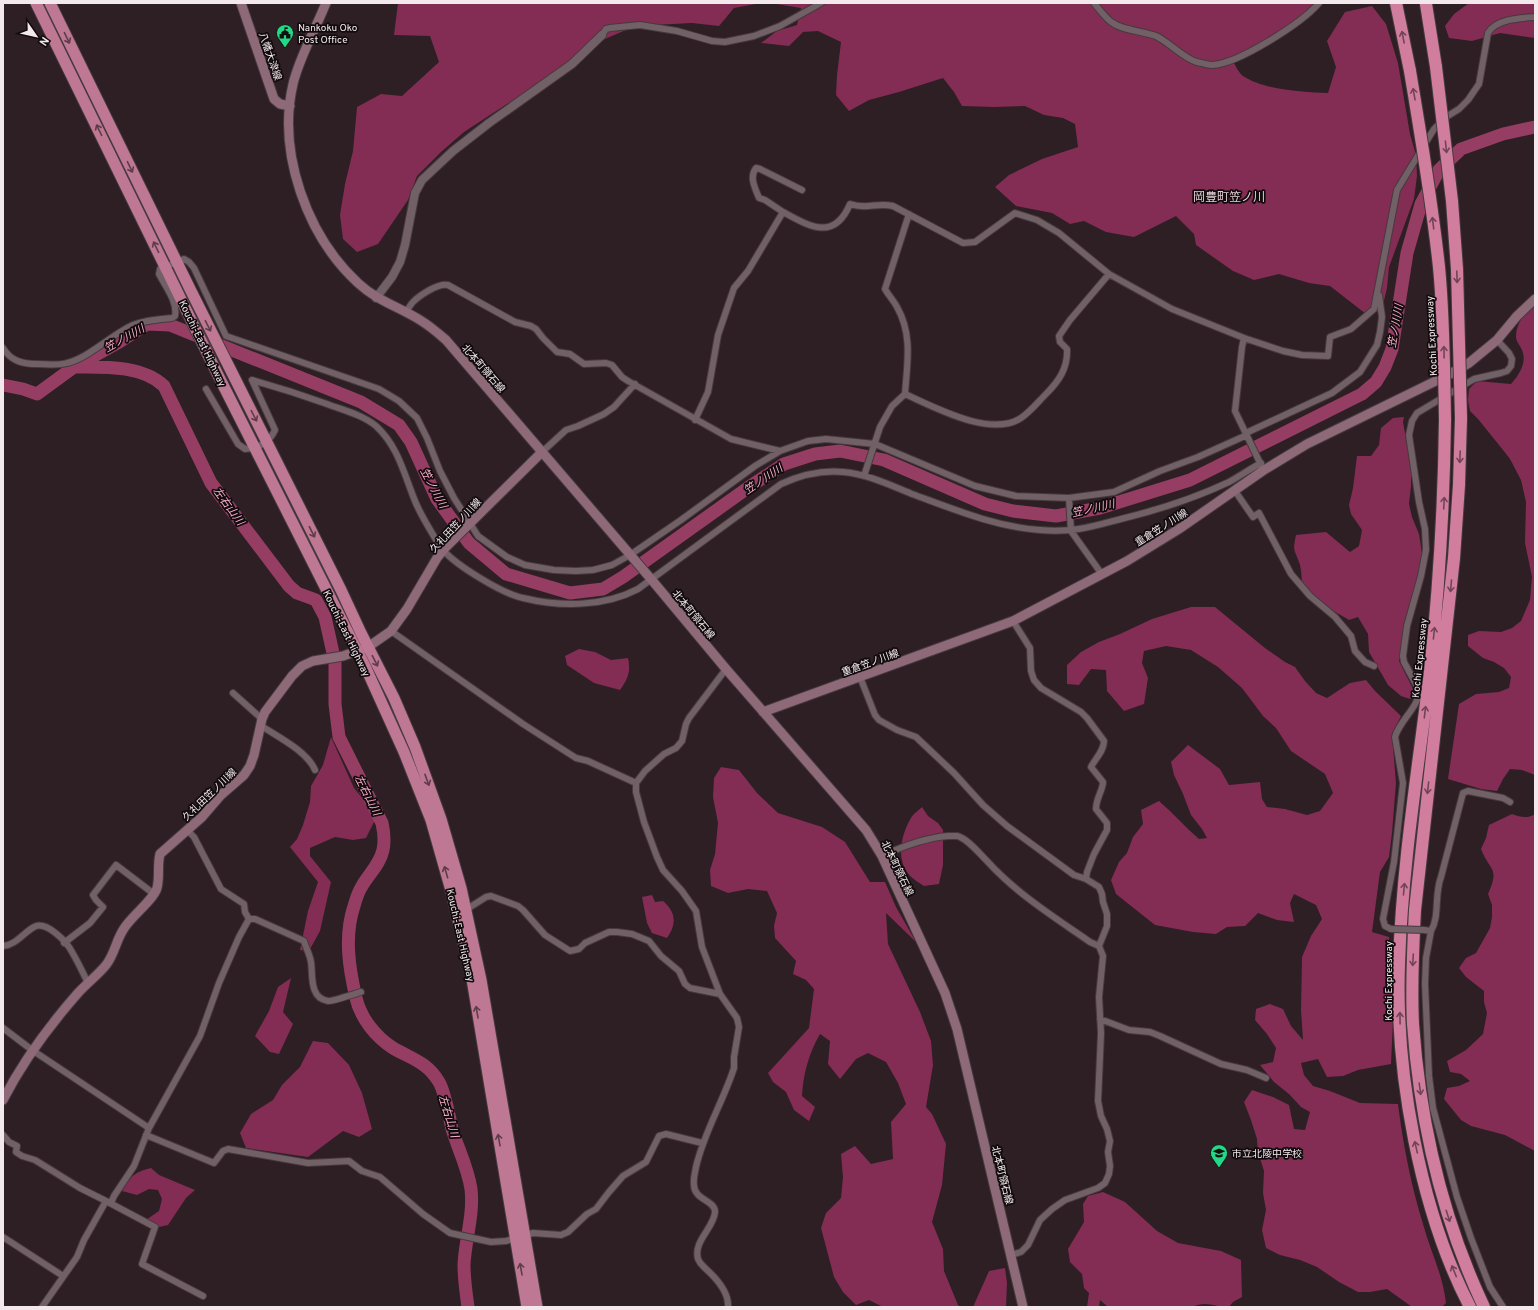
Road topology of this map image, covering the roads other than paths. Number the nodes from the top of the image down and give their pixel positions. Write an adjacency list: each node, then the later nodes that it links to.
1 (36, 3): 17 (highway, Kouchi-East Highway, one-way to 1)
2 (50, 3): 16 (highway, Kouchi-East Highway, one-way to 16)
3 (241, 3): 12 (main road, 八幡大津線)
4 (326, 3): 12 (main road, 北本町領石線)
5 (821, 3): 11 (street)
6 (1094, 3): 7 (street)
7 (1319, 3)
8 (1396, 3): 56 (highway, Kochi Expressway, one-way to 8, bridge)
9 (1426, 4): 56 (highway, Kochi Expressway, one-way to 56, bridge)
10 (1535, 17): 19 (street)
11 (602, 35): 20 (street)
12 (290, 106): 20 (main road, 北本町領石線)
13 (802, 190): 14 (street)
14 (783, 212): 15 (street); 29 (street)
15 (908, 214): 18 (street); 28 (street)
16 (177, 262): 17 (street); 31 (highway, Kouchi-East Highway, one-way to 31); 40 (street)
17 (166, 266): 25 (street); 33 (highway, Kouchi-East Highway)
18 (1109, 274): 23 (street); 28 (street)
19 (1378, 290): 23 (street); 30 (street)
20 (376, 298): 22 (main road, 北本町領石線)
21 (1535, 299): 24 (main road, 重倉笠ノ川線)
22 (406, 313): 26 (street); 35 (main road, 北本町領石線)
23 (1244, 338): 30 (street)
24 (1497, 340): 36 (main road, 重倉笠ノ川線); 66 (street, bridge)
25 (3, 348)
26 (635, 384): 29 (street); 35 (street)
27 (206, 389): 33 (street)
28 (905, 394): 32 (street)
29 (695, 420): 34 (street)
30 (1247, 436): 36 (street); 39 (street)
31 (267, 442): 33 (street); 42 (street); 48 (highway, Kouchi-East Highway, one-way to 48)
32 (874, 447): 34 (street); 37 (street); 39 (street)
33 (255, 449): 49 (highway, Kouchi-East Highway)
34 (780, 451): 43 (street)
35 (542, 452): 40 (main road, 久礼田笠ノ川線); 43 (main road, 北本町領石線)
36 (1261, 464): 38 (main road, 重倉笠ノ川線); 41 (street)
37 (865, 475): 41 (street); 45 (street)
38 (1235, 491): 44 (main road, 重倉笠ノ川線); 50 (street)
39 (1069, 499): 41 (street)
40 (468, 524): 42 (main road, 久礼田笠ノ川線); 43 (street)
41 (1071, 530): 44 (street)
42 (444, 549): 45 (street); 47 (main road, 久礼田笠ノ川線)
43 (630, 556): 45 (main road, 北本町領石線)
44 (1101, 573): 46 (main road, 重倉笠ノ川線)
45 (651, 579): 51 (main road, 北本町領石線)
46 (1013, 620): 52 (main road, 重倉笠ノ川線); 62 (street)
47 (391, 631): 48 (main road, 久礼田笠ノ川線); 58 (street)
48 (368, 647): 49 (main road, 久礼田笠ノ川線); 64 (highway, Kouchi-East Highway, one-way to 64)
49 (357, 651): 55 (main road, 久礼田笠ノ川線); 84 (highway, Kouchi-East Highway, one-way to 49)
50 (1374, 666)
51 (726, 669): 54 (main road, 北本町領石線); 58 (street)
52 (860, 677): 54 (main road, 重倉笠ノ川線); 62 (street)
53 (233, 694): 55 (street)
54 (763, 712): 61 (main road, 北本町領石線)
55 (261, 722): 57 (street); 60 (main road, 久礼田笠ノ川線)
56 (1426, 750): 93 (highway, Kochi Expressway, one-way to 56); 94 (highway, Kochi Expressway, one-way to 94)
57 (315, 770)
58 (636, 783): 72 (street)
59 (1510, 802): 66 (street)
60 (187, 830): 63 (main road, 久礼田笠ノ川線); 65 (street)
61 (882, 856): 69 (street); 85 (main road, 北本町領石線)
62 (1086, 879): 69 (street)
63 (154, 894): 67 (street); 70 (main road, 久礼田笠ノ川線)
64 (467, 910): 72 (street); 84 (highway, Kouchi-East Highway)
65 (249, 919): 71 (street); 78 (street)
66 (1428, 930): 95 (street)
67 (64, 943): 68 (street); 70 (street)
68 (3, 946)
69 (1099, 946): 73 (street)
70 (88, 983): 75 (main road, 久礼田笠ノ川線)
71 (357, 993)
72 (720, 994): 81 (street)
73 (1100, 1019): 76 (street); 85 (street)
74 (3, 1028): 75 (street)
75 (32, 1050): 77 (main road, 久礼田笠ノ川線); 78 (street)
76 (1266, 1078)
77 (3, 1100)
78 (149, 1128): 80 (street)
79 (3, 1135): 82 (street)
80 (146, 1135): 82 (street); 84 (street)
81 (702, 1143): 84 (street); 91 (street)
82 (109, 1202): 86 (street); 87 (street)
83 (3, 1237): 86 (street)
84 (520, 1237): 89 (highway, Kouchi-East Highway, one-way to 84); 90 (highway, Kouchi-East Highway)
85 (1011, 1256): 92 (main road, 北本町領石線)
86 (63, 1276): 88 (street)
87 (203, 1296)
88 (42, 1307)
89 (527, 1307)
90 (537, 1307)
91 (728, 1307)
92 (1023, 1307)
93 (1468, 1307)
94 (1484, 1307)
95 (1503, 1307)

